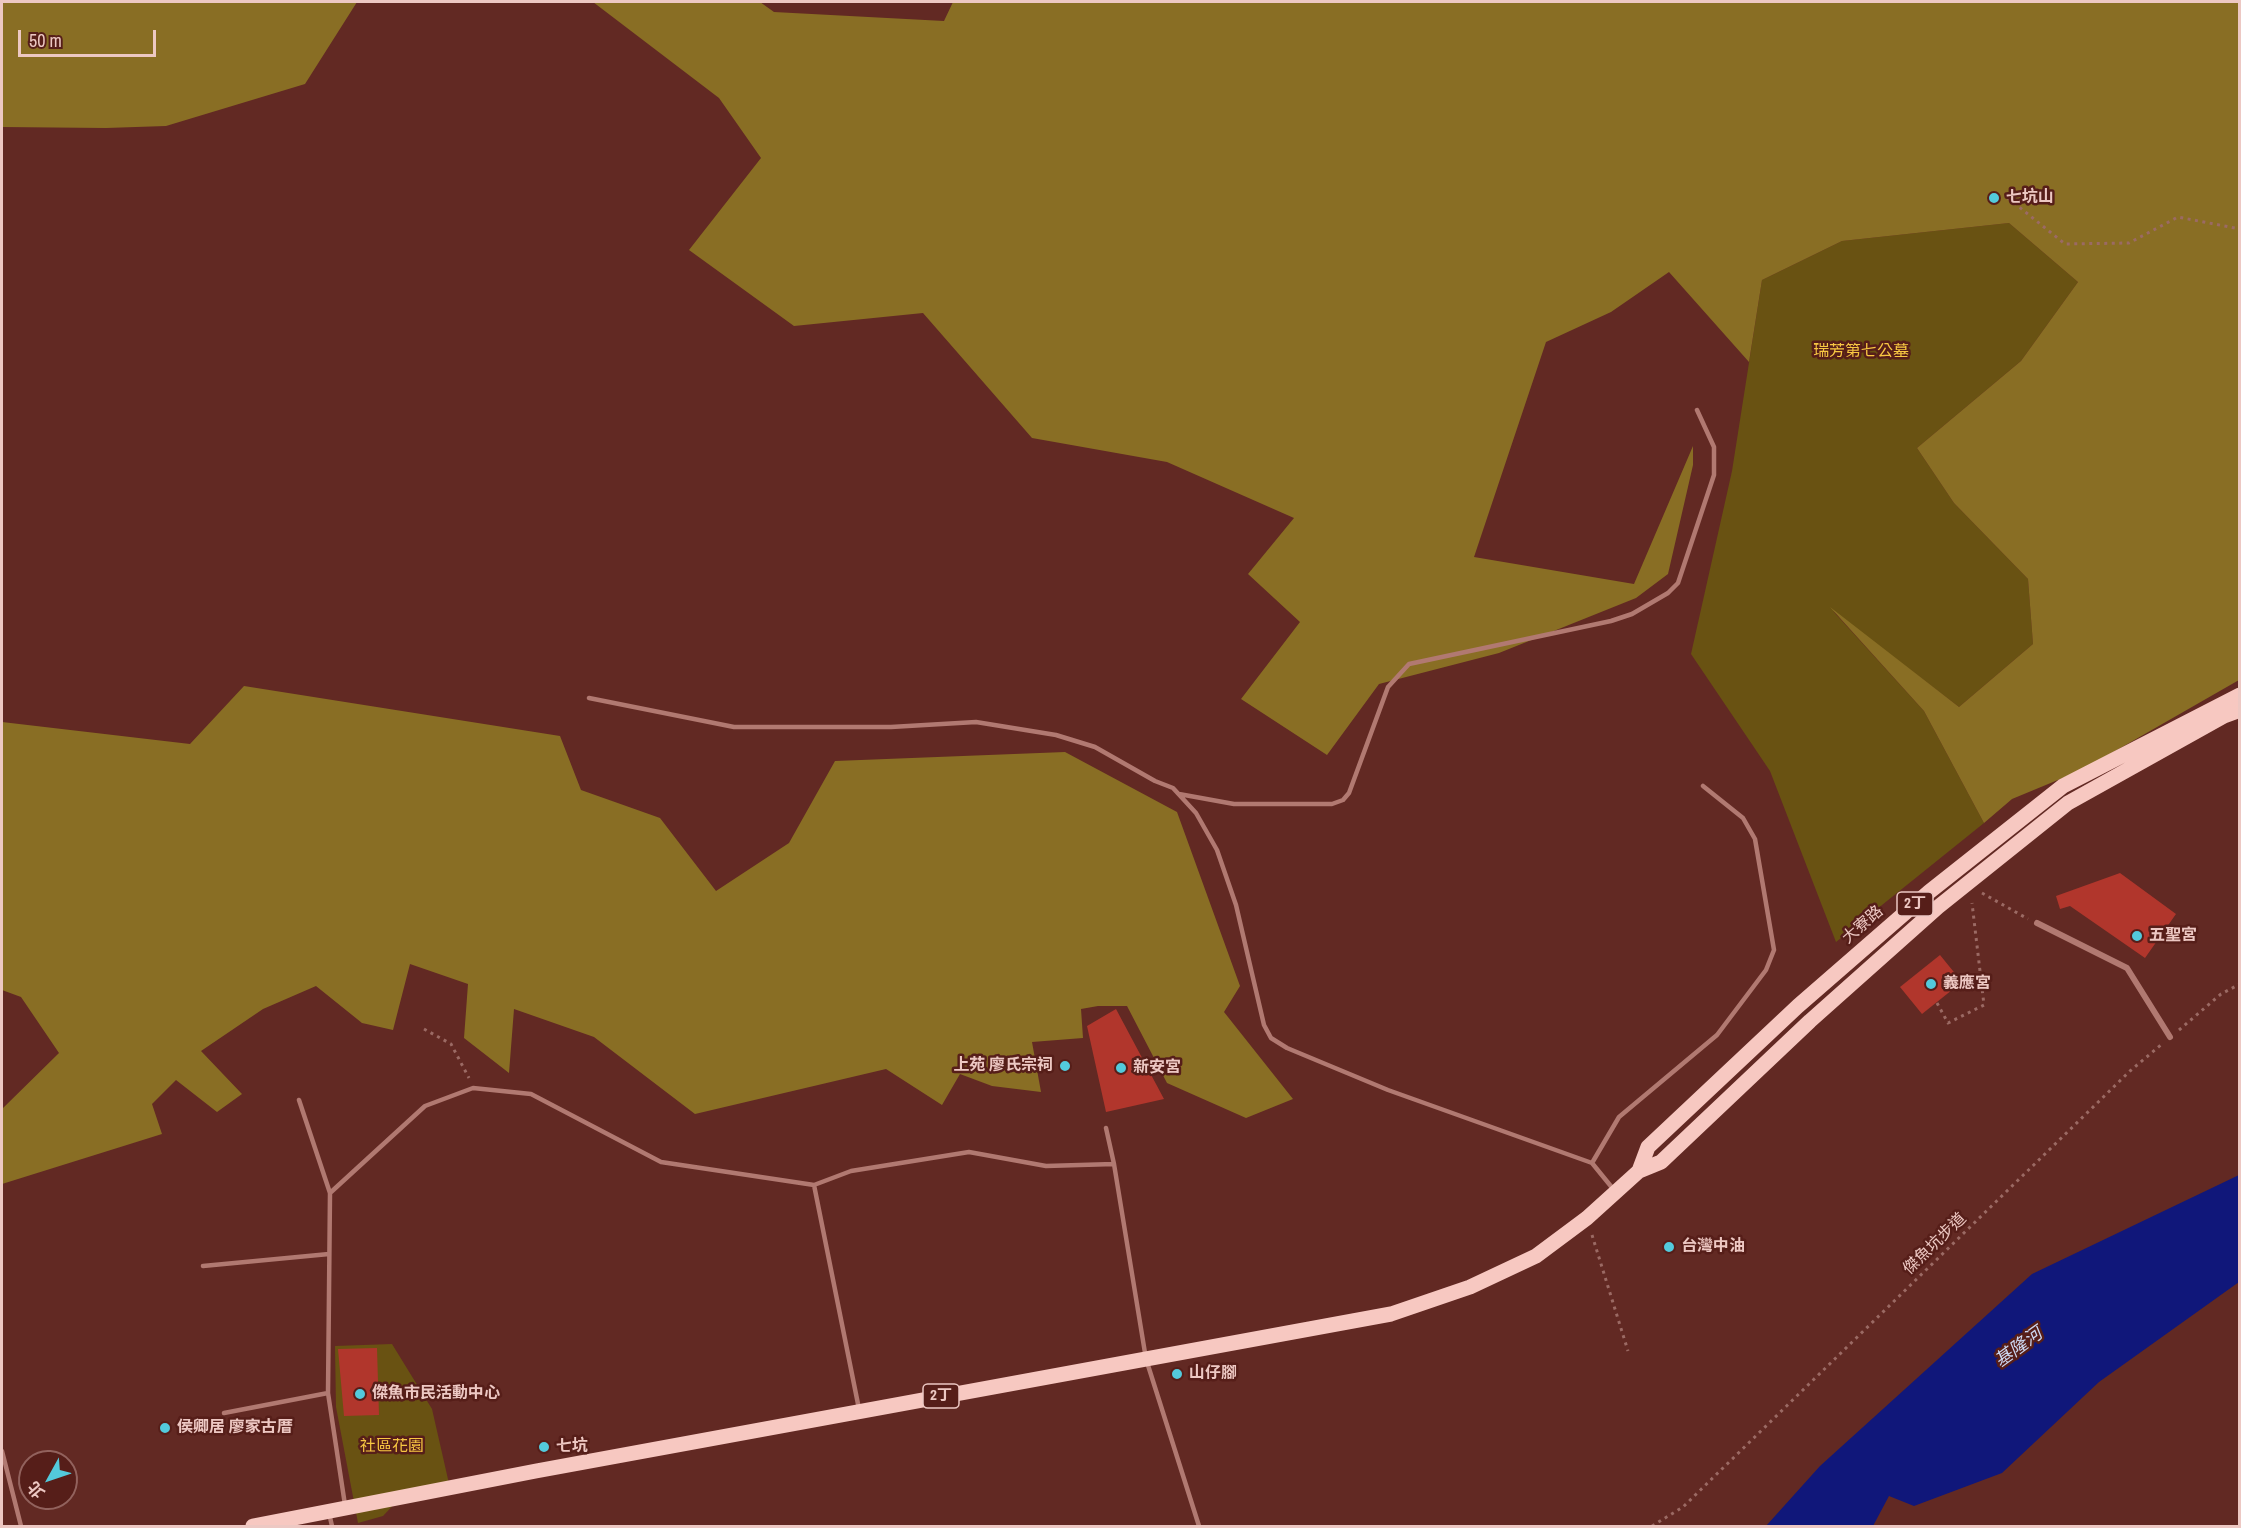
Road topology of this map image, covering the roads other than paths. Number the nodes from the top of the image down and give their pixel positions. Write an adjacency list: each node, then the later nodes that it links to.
1 (1697, 410): 6 (lane)
2 (2240, 695): 13 (main road, 大寮路 / 2丁)
3 (589, 698): 6 (lane)
4 (2240, 710): 13 (main road, 大寮路 / 2丁)
5 (1703, 786): 11 (lane)
6 (1178, 794): 11 (lane)
7 (2037, 923): 8 (street)
8 (2170, 1037)
9 (299, 1100): 15 (lane)
10 (1106, 1128): 12 (lane)
11 (1592, 1163): 16 (lane)
12 (1114, 1164): 14 (lane); 19 (lane)
13 (1639, 1171): 16 (main road, 大寮路 / 2丁)
14 (814, 1185): 15 (lane); 21 (lane)
15 (330, 1193): 17 (lane)
16 (1610, 1198): 19 (main road, 2丁)
17 (329, 1254): 18 (lane); 20 (lane)
18 (203, 1266)
19 (1146, 1359): 21 (main road, 2丁); 29 (lane)
20 (328, 1393): 22 (lane); 24 (lane)
21 (860, 1411): 24 (main road, 2丁)
22 (224, 1413)
23 (2, 1450): 26 (lane)
24 (345, 1507): 25 (main road, 2丁)
25 (328, 1510): 27 (main road, 2丁); 28 (lane)
26 (21, 1527)
27 (253, 1527)
28 (332, 1527)
29 (1199, 1527)

